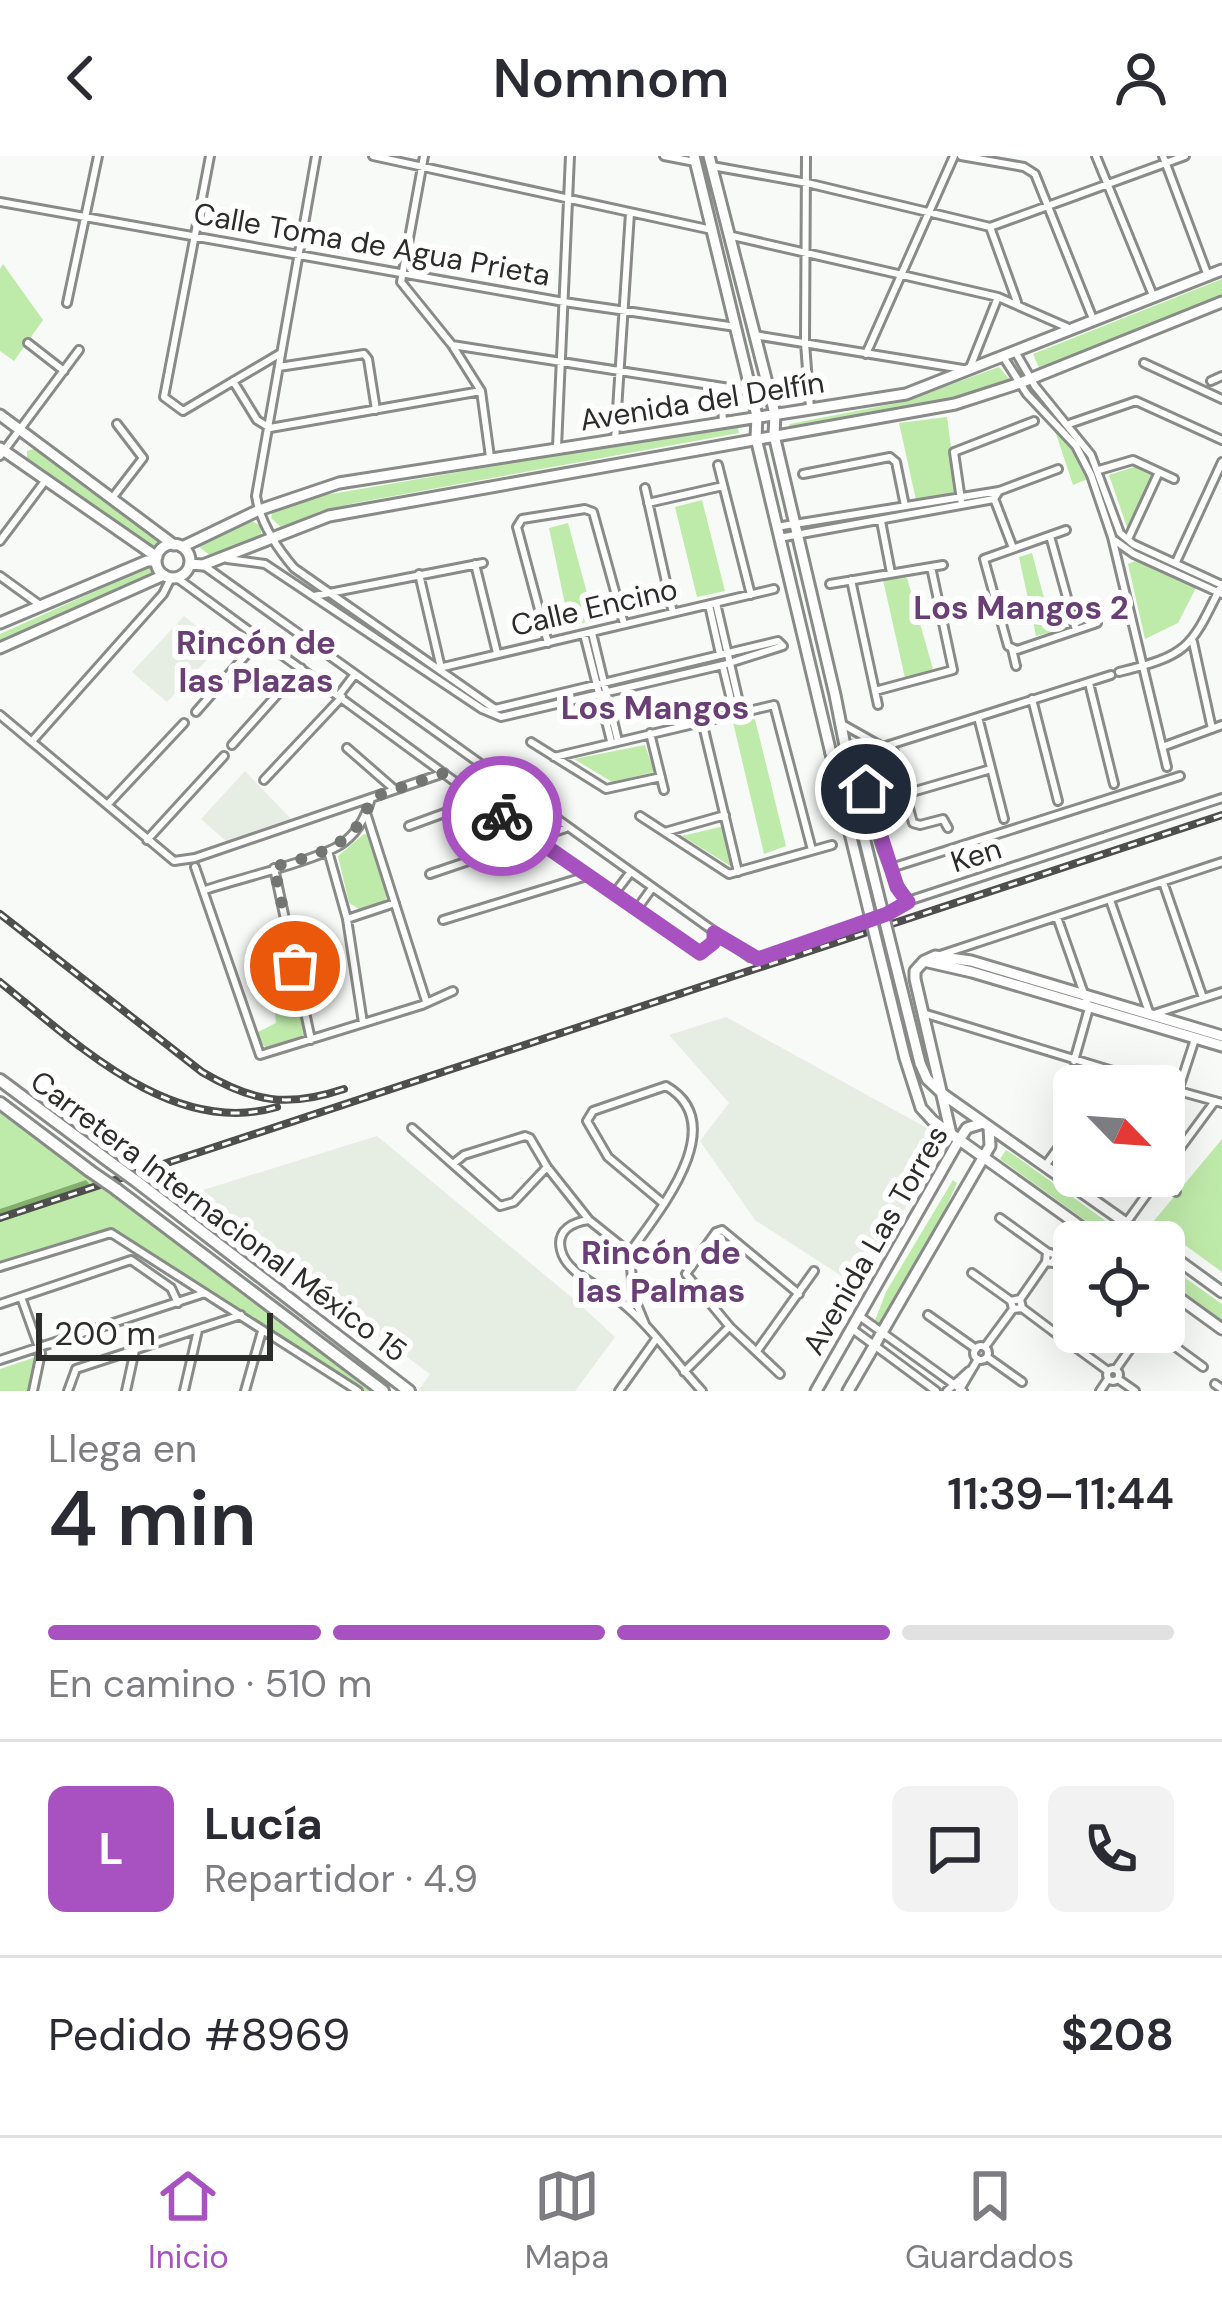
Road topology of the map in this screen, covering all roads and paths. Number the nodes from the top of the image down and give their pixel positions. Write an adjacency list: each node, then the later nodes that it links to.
1 (98, 156): 23 (street)
2 (210, 156): 27 (street)
3 (316, 156): 29 (street)
4 (374, 156): 15 (street)
5 (424, 156): 15 (street)
6 (570, 156): 18 (street)
7 (664, 156): 12 (street)
8 (806, 156): 16 (street)
9 (958, 156): 20 (street); 21 (street)
10 (1096, 156): 17 (street)
11 (1185, 156): 13 (street)
12 (695, 159): 25 (street)
13 (1164, 160): 17 (street); 33 (street)
14 (711, 161): 16 (street); 26 (street)
15 (422, 167): 18 (street); 31 (street)
16 (807, 183): 21 (street); 28 (street)
17 (1108, 185): 20 (street); 35 (street)
18 (568, 199): 22 (street); 37 (street)
19 (0, 202): 23 (street, Calle Toma de Agua Prieta)
20 (1048, 207): 24 (street); 41 (street)
21 (929, 210): 24 (street); 32 (street)
22 (630, 212): 25 (street); 40 (street)
23 (85, 218): 27 (street, Calle Toma de Agua Prieta); 36 (street)
24 (990, 227): 39 (street)
25 (712, 230): 42 (street)
26 (728, 235): 28 (street); 44 (street)
27 (194, 237): 29 (street, Calle Toma de Agua Prieta); 62 (street)
28 (807, 253): 32 (street); 46 (street)
29 (298, 256): 31 (street, Calle Toma de Agua Prieta); 49 (street)
30 (1222, 271): 33 (street, Avenida del Delfín)
31 (400, 274): 37 (street, Calle Toma de Agua Prieta); 47 (street)
32 (900, 274): 34 (street); 51 (street)
33 (1208, 275): 35 (street, Avenida del Delfín)
34 (998, 298): 39 (street); 56 (street)
35 (1154, 298): 41 (street, Avenida del Delfín)
36 (67, 302)
37 (563, 302): 40 (street, Calle Toma de Agua Prieta); 54 (street)
38 (1222, 302): 60 (street, Avenida del Delfín)
39 (1018, 305): 43 (street)
40 (623, 311): 42 (street, Calle Toma de Agua Prieta); 58 (street)
41 (1094, 322): 43 (street, Avenida del Delfín)
42 (736, 327): 65 (street)
43 (1073, 330): 50 (street, Avenida del Delfín)
44 (754, 335): 46 (street); 69 (street)
45 (28, 343): 57 (street)
46 (806, 343): 51 (street); 67 (street)
47 (452, 345): 54 (street); 64 (street)
48 (79, 350): 57 (street)
49 (281, 353): 55 (street); 62 (street)
50 (1016, 353): 52 (street, Avenida del Delfín); 60 (street)
51 (866, 354): 56 (street)
52 (1004, 358): 56 (street, Avenida del Delfín); 60 (street)
53 (1144, 363): 66 (street)
54 (561, 364): 58 (street); 83 (street)
55 (279, 368): 68 (street); 76 (street)
56 (969, 370): 67 (street, Avenida del Delfín)
57 (64, 371): 78 (street)
58 (620, 371): 63 (street); 81 (street)
59 (1222, 376): 61 (street)
60 (1025, 380): 75 (street); 77 (street); 79 (street, Avenida del Delfín)
61 (1210, 381)
62 (233, 382): 76 (street)
63 (721, 387): 65 (street); 73 (street)
64 (481, 391): 68 (street); 85 (street)
65 (749, 391): 71 (street)
66 (1222, 399)
67 (810, 409): 69 (street, Avenida del Delfín)
68 (376, 410): 76 (street)
69 (775, 414): 71 (street, Avenida del Delfín); 79 (street)
70 (0, 415): 78 (street)
71 (757, 416): 73 (street, Avenida del Delfín); 80 (street)
72 (1034, 421): 98 (street)
73 (723, 422): 81 (street, Avenida del Delfín)
74 (117, 424): 97 (street)
75 (1070, 424): 77 (street); 82 (street); 90 (street)
76 (270, 428): 100 (street)
77 (1060, 428): 90 (street)
78 (20, 429): 84 (street); 97 (street)
79 (774, 435): 80 (street, Avenida del Delfín); 103 (street)
80 (756, 438): 105 (street); 106 (street, Avenida del Delfín)
81 (615, 440): 83 (street, Avenida del Delfín)
82 (1222, 440)
83 (557, 447): 85 (street, Avenida del Delfín)
84 (1, 452): 93 (street)
85 (490, 457): 100 (street, Avenida del Delfín)
86 (1222, 462): 119 (street)
87 (718, 465): 94 (street)
88 (1058, 469): 96 (street)
89 (1160, 472): 90 (street); 92 (street); 108 (street)
90 (1094, 473): 108 (street)
91 (803, 474): 101 (street)
92 (1174, 479)
93 (45, 481): 109 (street); 113 (street)
94 (723, 486): 99 (street); 130 (street)
95 (644, 488): 99 (street)
96 (995, 494): 98 (street); 111 (street)
97 (112, 497): 110 (street)
98 (961, 502): 101 (street)
99 (648, 503): 134 (street)
100 (259, 510): 106 (street); 110 (street, Avenida del Delfín)
101 (906, 511): 102 (street)
102 (879, 516): 103 (street); 122 (street)
103 (795, 530): 105 (street); 165 (street)
104 (1066, 530): 107 (street)
105 (778, 533): 176 (street)
106 (272, 536): 114 (street, Avenida del Delfín); 129 (street)
107 (1050, 536): 111 (street); 138 (street)
108 (1120, 537): 112 (street); 119 (street); 120 (street)
109 (0, 541)
110 (178, 546): 113 (street); 115 (street)
111 (1013, 548): 144 (street)
112 (1134, 554): 119 (street); 120 (street)
113 (157, 559): 124 (street); 133 (street)
114 (218, 559): 116 (street, Avenida del Delfín); 131 (street)
115 (190, 563): 116 (street); 124 (street)
116 (202, 565): 152 (street)
117 (943, 565): 118 (street)
118 (932, 567): 122 (street); 155 (street)
119 (1173, 567): 127 (street)
120 (1118, 570): 148 (street)
121 (419, 574): 129 (street); 145 (street); 150 (street)
122 (891, 574): 125 (street)
123 (0, 576): 133 (street)
124 (171, 577): 140 (street); 143 (street); 169 (street)
125 (850, 580): 126 (street); 155 (street)
126 (830, 584)
127 (1221, 588): 141 (street)
128 (774, 589): 130 (street, Calle Encino)
129 (325, 590): 131 (street); 150 (street)
130 (751, 595): 132 (street, Calle Encino)
131 (314, 596): 151 (street)
132 (712, 604): 134 (street, Calle Encino); 146 (street)
133 (40, 605): 135 (street)
134 (673, 613): 137 (street, Calle Encino)
135 (0, 622)
136 (1097, 623): 138 (street)
137 (624, 624): 139 (street, Calle Encino); 142 (street)
138 (1076, 630): 144 (street)
139 (588, 633): 142 (street, Calle Encino); 154 (street)
140 (260, 638): 149 (street); 159 (street)
141 (1193, 642): 148 (street); 167 (street)
142 (548, 643): 145 (street, Calle Encino)
143 (0, 648)
144 (1012, 649): 147 (street)
145 (497, 655): 150 (street, Calle Encino)
146 (725, 659): 146 (street); 154 (street); 160 (street)
147 (1016, 666)
148 (1141, 667): 153 (street); 174 (street)
149 (301, 668): 156 (street); 172 (street)
150 (439, 668): 151 (street, Calle Encino); 154 (street)
151 (425, 672): 154 (street)
152 (355, 674): 156 (street); 201 (street)
153 (1089, 682): 157 (street); 186 (street)
154 (602, 688): 171 (street)
155 (875, 691): 158 (street)
156 (341, 696): 182 (street); 185 (street)
157 (1032, 700): 162 (street); 193 (street)
158 (878, 704)
159 (196, 712)
160 (737, 712): 163 (street); 208 (street)
161 (0, 715): 169 (street)
162 (978, 717): 173 (street); 181 (street)
163 (702, 721): 168 (street); 196 (street)
164 (184, 723): 194 (street)
165 (842, 724): 173 (street); 179 (street)
166 (1222, 725): 167 (street)
167 (1212, 729): 174 (street)
168 (650, 733): 171 (street); 184 (street)
169 (33, 740): 194 (street)
170 (531, 742): 178 (street)
171 (615, 742): 178 (street)
172 (232, 745)
173 (888, 746): 179 (street); 189 (street)
174 (1162, 747): 180 (street)
175 (347, 748): 187 (street)
176 (829, 752): 179 (street); 199 (street)
177 (224, 756): 204 (street)
178 (554, 757): 184 (street)
179 (852, 757): 199 (street); 212 (street)
180 (1167, 767)
181 (991, 769): 189 (street); 198 (street)
182 (444, 773): 187 (street); 192 (street)
183 (1180, 776): 212 (street)
184 (661, 777): 188 (street)
185 (264, 780)
186 (1114, 784)
187 (395, 790): 190 (street)
188 (664, 790)
189 (905, 794): 202 (street)
190 (371, 798): 195 (street); 204 (street)
191 (1222, 798): 222 (street, Ken)
192 (480, 800): 200 (street); 205 (street)
193 (1058, 801)
194 (108, 805): 204 (street)
195 (366, 815): 207 (street); 223 (street)
196 (725, 815): 203 (street); 213 (street)
197 (640, 816): 203 (street)
198 (1004, 819)
199 (854, 823): 245 (street, bridge); 255 (street, bridge)
200 (410, 826)
201 (566, 828): 205 (street); 214 (street)
202 (948, 829)
203 (664, 832): 213 (street)
204 (147, 839)
205 (535, 839): 215 (street); 216 (street)
206 (832, 845): 208 (street)
207 (328, 850): 211 (street); 226 (street)
208 (812, 850): 213 (street)
209 (1222, 862): 217 (street)
210 (195, 867): 219 (street)
211 (274, 867): 219 (street); 241 (street)
212 (891, 868): 222 (street)
213 (738, 872)
214 (630, 873): 218 (street); 220 (street)
215 (430, 874)
216 (587, 876): 220 (street); 227 (street)
217 (1163, 881): 221 (street); 233 (street)
218 (652, 888): 224 (street); 228 (street)
219 (203, 891): 241 (street)
220 (614, 894): 224 (street)
221 (1110, 900): 225 (street); 237 (street)
222 (908, 902): 228 (street, Ken)
223 (394, 903): 226 (street); 234 (street)
224 (637, 909): 228 (street)
225 (1057, 916): 229 (street); 232 (street)
226 (346, 919): 238 (street)
227 (443, 920)
228 (714, 933)
229 (929, 959): 232 (street); 235 (street); 236 (street)
230 (454, 992): 234 (street)
231 (1222, 992): 233 (street)
232 (1084, 994): 235 (street); 237 (street)
233 (1203, 998): 237 (street)
234 (426, 1001): 238 (street)
235 (1089, 1008): 237 (street); 244 (street)
236 (923, 1013): 243 (street); 244 (street)
237 (1148, 1020): 239 (street); 240 (street)
238 (363, 1023): 241 (street)
239 (1222, 1036)
240 (1195, 1039): 242 (street); 247 (street)
241 (311, 1040)
242 (1222, 1046)
243 (935, 1059): 245 (street); 250 (street)
244 (1073, 1061): 246 (street)
245 (921, 1065): 250 (street)
246 (1088, 1065)
247 (1185, 1069)
248 (0, 1080): 322 (main road, Carretera Internacional México 15, bridge)
249 (1185, 1092): 251 (street)
250 (944, 1095): 253 (street); 255 (street)
251 (1218, 1102): 256 (street)
252 (0, 1103): 321 (main road, Carretera Internacional México 15, bridge)
253 (986, 1125): 255 (street, Avenida Las Torres); 258 (street, Avenida Las Torres); 260 (street)
254 (412, 1128): 259 (street)
255 (955, 1137): 258 (street); 262 (street, Avenida Las Torres)
256 (1185, 1143)
257 (1053, 1155): 260 (street)
258 (984, 1156): 263 (street, Avenida Las Torres); 267 (street)
259 (453, 1164): 261 (street); 261 (street)
260 (1045, 1166): 268 (street)
261 (547, 1167): 266 (street)
262 (945, 1167): 263 (street); 287 (street, Avenida Las Torres)
263 (970, 1181): 296 (street, Avenida Las Torres)
264 (664, 1204): 264 (street); 269 (street)
265 (1000, 1218): 270 (street)
266 (589, 1220): 269 (street); 283 (street)
267 (1073, 1221)
268 (1125, 1221)
269 (630, 1252): 279 (street)
270 (1050, 1258): 271 (street); 285 (street)
271 (1053, 1260)
272 (1185, 1265): 277 (street)
273 (0, 1268): 276 (street)
274 (814, 1271): 278 (street)
275 (972, 1273): 285 (street)
276 (205, 1292): 282 (street); 286 (street)
277 (1222, 1292)
278 (799, 1294): 290 (street); 303 (street)
279 (633, 1295): 283 (street); 289 (street)
280 (21, 1297): 282 (street); 284 (street); 299 (street)
281 (1185, 1302): 294 (street)
282 (178, 1303): 299 (street)
283 (622, 1303): 289 (street)
284 (0, 1304)
285 (1017, 1304): 295 (street); 300 (street)
286 (241, 1315): 292 (street); 293 (street)
287 (858, 1315): 291 (street, Avenida Las Torres); 296 (street)
288 (928, 1315): 301 (street)
289 (645, 1325): 297 (street)
290 (730, 1327): 303 (street); 310 (street)
291 (851, 1328): 298 (street); 325 (street, Avenida Las Torres)
292 (199, 1329): 302 (street); 318 (street)
293 (262, 1329): 319 (street); 320 (street)
294 (1222, 1329)
295 (1053, 1331)
296 (881, 1333): 298 (street, Avenida Las Torres); 314 (street)
297 (656, 1339): 310 (street); 323 (street)
298 (873, 1346): 326 (street, Avenida Las Torres); 327 (street)
299 (39, 1347): 308 (street); 315 (street)
300 (986, 1347): 301 (street); 307 (street)
301 (976, 1349): 307 (street)
302 (134, 1351): 316 (street); 317 (street)
303 (757, 1351): 311 (street)
304 (1083, 1353): 312 (street)
305 (1130, 1353): 312 (street)
306 (1181, 1353): 309 (street)
307 (982, 1358): 313 (street); 314 (street)
308 (0, 1360)
309 (1203, 1367)
310 (684, 1372): 324 (street)
311 (780, 1374)
312 (1112, 1374): 328 (street); 329 (street)
313 (1022, 1382)
314 (957, 1389)
315 (34, 1391)
316 (68, 1391)
317 (125, 1391)
318 (184, 1391)
319 (245, 1391)
320 (358, 1391)
321 (383, 1391)
322 (409, 1391)
323 (619, 1391)
324 (702, 1391)
325 (816, 1391)
326 (848, 1391)
327 (936, 1391)
328 (1100, 1391)
329 (1135, 1391)

